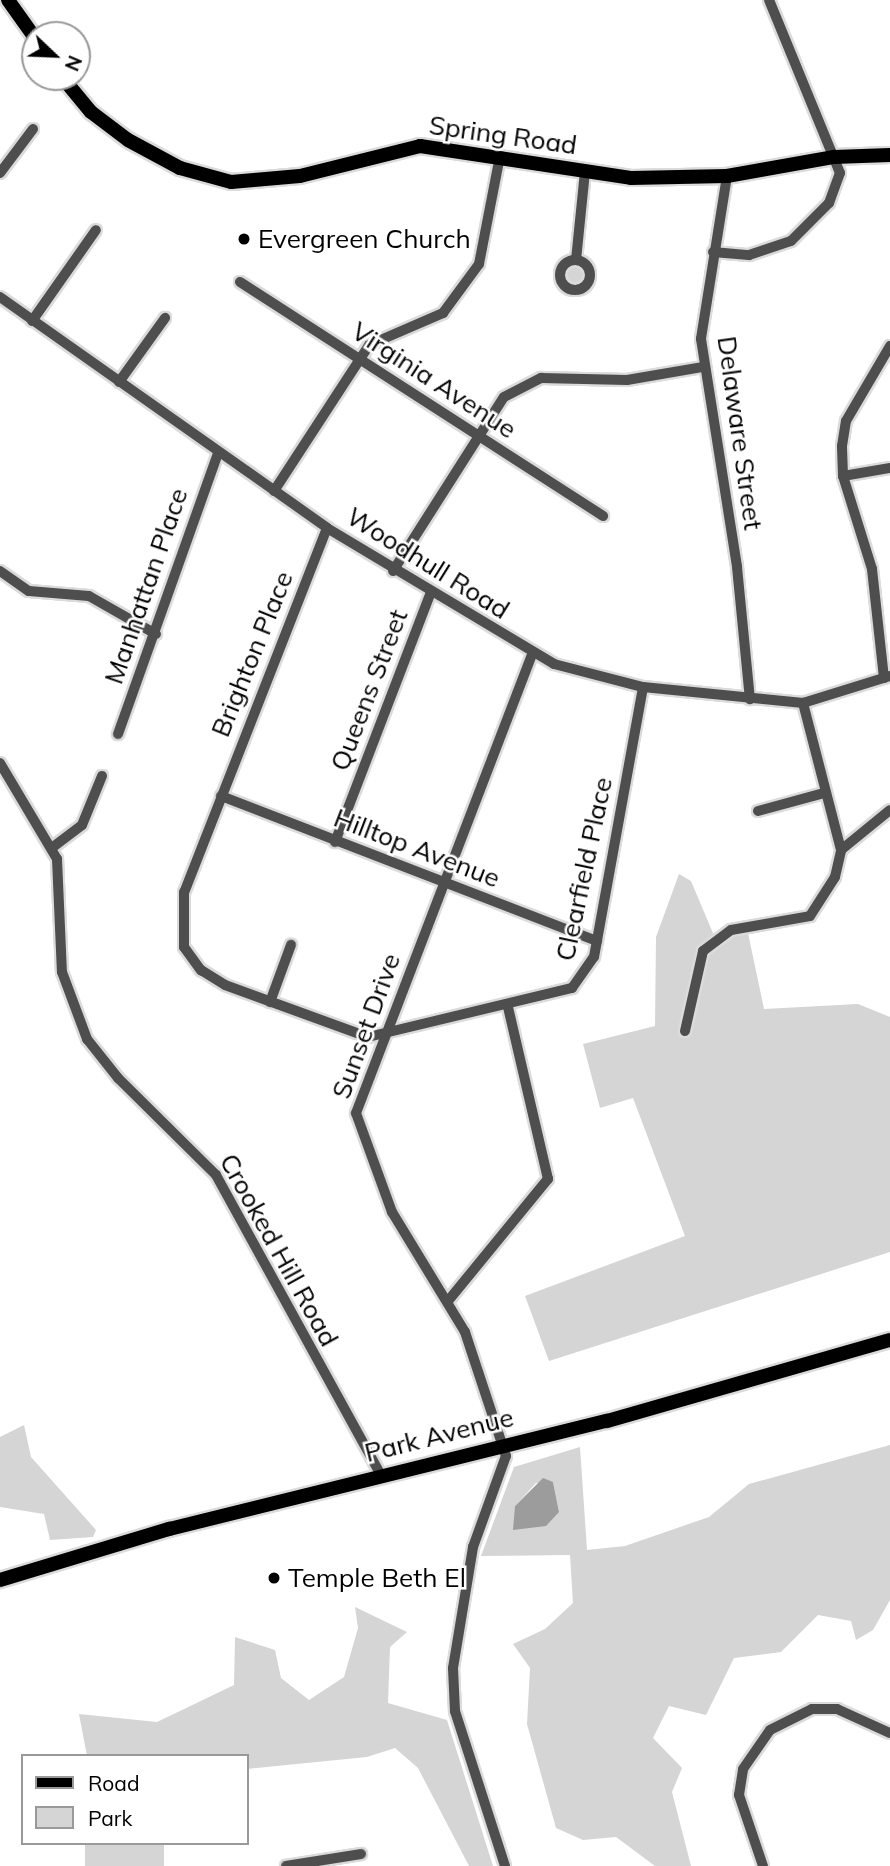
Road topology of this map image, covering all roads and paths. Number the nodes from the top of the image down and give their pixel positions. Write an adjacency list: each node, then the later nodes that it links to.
1 (8, 0): 3 (main road)
2 (769, 0): 8 (street)
3 (23, 21)
4 (75, 91): 7 (main road, Spring Road)
5 (33, 129): 10 (street)
6 (890, 155): 8 (main road, Spring Road)
7 (500, 156): 9 (main road, Spring Road); 20 (street)
8 (834, 157): 11 (main road, Spring Road); 13 (street)
9 (585, 172): 11 (main road, Spring Road); 14 (street)
10 (0, 173)
11 (727, 176): 13 (street, Delaware Street)
12 (96, 230): 18 (street)
13 (713, 252): 21 (street, Delaware Street)
14 (576, 260)
15 (240, 282): 20 (street, Virginia Avenue)
16 (0, 296): 18 (street, Woodhull Road)
17 (165, 318): 22 (street)
18 (32, 321): 22 (street, Woodhull Road)
19 (890, 346): 26 (street)
20 (358, 357): 23 (street, Virginia Avenue); 27 (street)
21 (702, 367): 23 (street); 37 (street, Delaware Street)
22 (119, 382): 24 (street, Woodhull Road)
23 (479, 435): 28 (street, Virginia Avenue); 31 (street)
24 (218, 453): 27 (street, Woodhull Road); 33 (street, Manhattan Place)
25 (890, 468): 26 (street)
26 (843, 476): 35 (street)
27 (274, 491): 29 (street, Woodhull Road)
28 (603, 516)
29 (327, 528): 31 (street, Woodhull Road); 43 (street, Brighton Place)
30 (0, 571): 33 (street)
31 (393, 571): 32 (street, Woodhull Road)
32 (430, 594): 34 (street, Woodhull Road); 46 (street, Queens Street)
33 (156, 634): 39 (street, Manhattan Place)
34 (533, 654): 36 (street, Woodhull Road); 49 (street, Sunset Drive)
35 (887, 677): 38 (street, Woodhull Road)
36 (643, 687): 37 (street, Woodhull Road); 50 (street, Clearfield Place)
37 (750, 699): 38 (street, Woodhull Road)
38 (803, 703): 42 (street)
39 (118, 734)
40 (0, 763): 47 (street, Crooked Hill Road)
41 (102, 776): 47 (street)
42 (824, 793): 45 (street); 48 (street)
43 (221, 796): 46 (street, Hilltop Avenue); 52 (street, Brighton Place)
44 (890, 810): 48 (street)
45 (758, 811)
46 (335, 842): 49 (street, Hilltop Avenue)
47 (53, 847): 59 (street, Crooked Hill Road)
48 (841, 850): 54 (street)
49 (445, 882): 50 (street, Hilltop Avenue); 55 (street, Sunset Drive)
50 (597, 941): 53 (street, Clearfield Place)
51 (291, 945): 52 (street)
52 (270, 1002): 55 (street, Clearfield Place)
53 (508, 1007): 55 (street, Clearfield Place); 56 (street)
54 (685, 1031)
55 (385, 1033): 56 (street, Sunset Drive)
56 (448, 1301): 58 (street, Sunset Drive)
57 (890, 1340): 58 (main road, Park Avenue)
58 (503, 1444): 59 (main road, Park Avenue); 64 (street)
59 (381, 1475): 60 (main road, Park Avenue)
60 (2, 1582)
61 (890, 1733): 65 (street)
62 (361, 1854): 63 (street)
63 (286, 1866)
64 (505, 1866)
65 (763, 1866)

